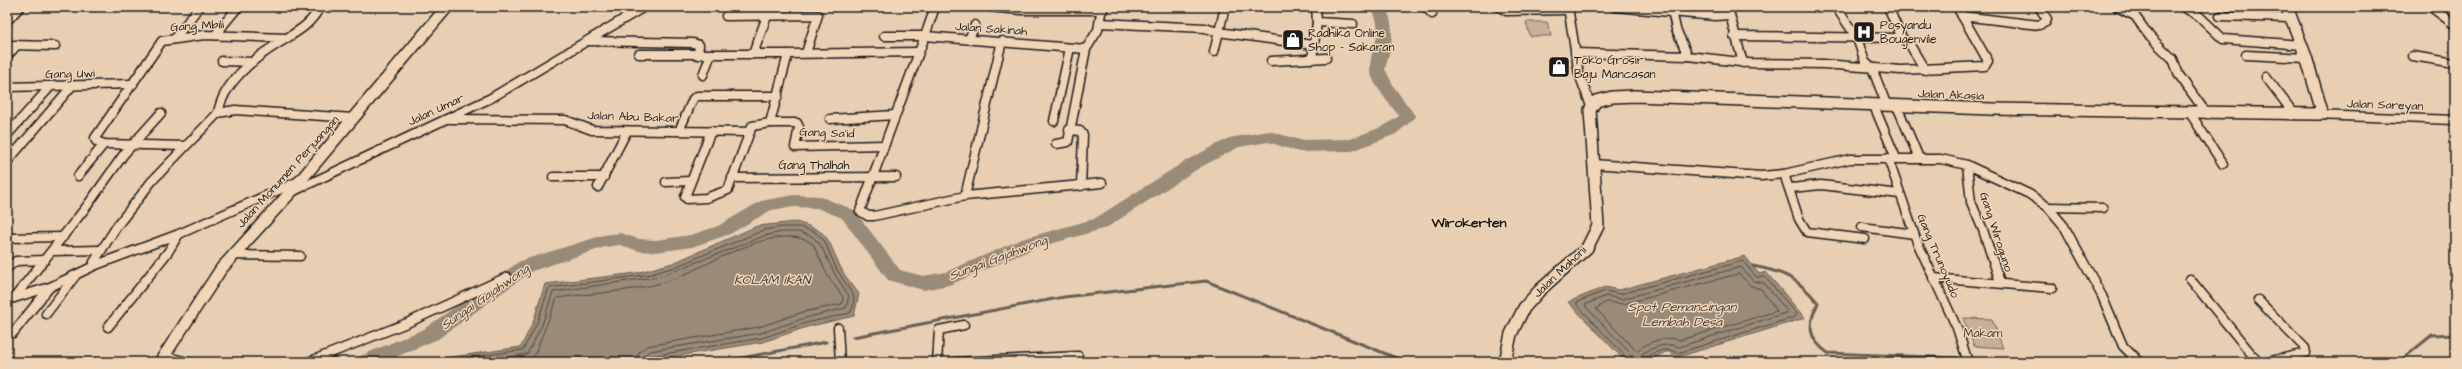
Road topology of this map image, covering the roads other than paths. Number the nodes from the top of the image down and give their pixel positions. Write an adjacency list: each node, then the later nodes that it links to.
1 (199, 7): 46 (street)
2 (238, 7): 42 (street)
3 (320, 7): 47 (street)
4 (447, 7): 100 (street, Jalan Monumen Perjuangan)
5 (644, 7): 51 (street, Jalan Umar)
6 (935, 7): 44 (street)
7 (989, 7): 23 (street)
8 (1225, 7): 41 (street)
9 (1316, 7): 36 (street)
10 (1426, 7): 27 (street)
11 (1500, 7): 24 (street)
12 (1615, 7): 28 (street)
13 (1727, 7): 29 (street)
14 (1836, 7): 48 (street)
15 (1888, 7): 49 (street)
16 (1957, 7): 32 (street)
17 (2039, 7): 32 (street)
18 (2117, 7): 96 (street)
19 (2183, 7): 56 (street)
20 (2286, 7): 34 (street)
21 (2431, 7): 40 (street)
22 (19, 8): 26 (street); 35 (street)
23 (1049, 8): 25 (street)
24 (1568, 8): 63 (street)
25 (1102, 9): 37 (street)
26 (7, 10)
27 (1432, 14)
28 (1673, 15): 29 (street); 71 (street)
29 (1730, 15): 45 (street)
30 (726, 16): 31 (street)
31 (768, 16): 62 (street); 66 (street)
32 (1962, 16): 82 (street)
33 (2220, 16): 34 (street)
34 (2291, 18): 56 (street)
35 (7, 21)
36 (1317, 22): 38 (street); 55 (street)
37 (1100, 23): 41 (street); 59 (street)
38 (1353, 24)
39 (975, 25): 50 (street)
40 (2455, 26)
41 (1218, 32): 55 (street); 61 (street)
42 (215, 35): 46 (street, Gang Mbili); 47 (street, Gang Mbili)
43 (884, 36): 44 (street, Jalan Sakinah)
44 (924, 36): 50 (street, Jalan Sakinah); 60 (street)
45 (1734, 36): 48 (street); 79 (street)
46 (176, 37): 85 (street, Gang Mbili)
47 (286, 38): 78 (street)
48 (1857, 38): 49 (street); 81 (street)
49 (1902, 38): 82 (street)
50 (969, 39): 52 (street, Jalan Sakinah)
51 (588, 40): 68 (street); 101 (street, Jalan Umar)
52 (1002, 41): 58 (street, Jalan Sakinah); 139 (street)
53 (7, 45): 54 (street)
54 (17, 45): 57 (street); 70 (street)
55 (1313, 45): 75 (street)
56 (2302, 45): 74 (street)
57 (55, 46)
58 (1070, 48): 59 (street, Jalan Sakinah); 104 (street)
59 (1086, 49): 106 (street)
60 (918, 52): 62 (street); 98 (street)
61 (1214, 52)
62 (806, 53): 67 (street)
63 (1575, 53): 71 (street); 90 (street)
64 (639, 54): 68 (street)
65 (711, 54): 66 (street); 68 (street); 83 (street)
66 (753, 54): 67 (street)
67 (788, 54): 89 (street)
68 (698, 55)
69 (2246, 55): 74 (street)
70 (7, 56)
71 (1688, 56): 79 (street)
72 (2413, 56): 80 (street)
73 (1326, 58): 75 (street)
74 (2306, 58): 99 (street)
75 (1312, 59): 77 (street)
76 (222, 61): 78 (street)
77 (1271, 61)
78 (252, 62): 93 (street)
79 (1743, 63): 81 (street)
80 (2455, 63)
81 (1872, 68): 82 (street); 92 (street)
82 (1925, 70)
83 (703, 75)
84 (2266, 77): 97 (street)
85 (133, 84): 88 (street, Gang Uwi); 113 (street, Gang Mbili)
86 (7, 87): 87 (street, Gang Uwi)
87 (50, 87): 88 (street, Gang Uwi); 111 (street)
88 (71, 87): 119 (street)
89 (778, 96): 105 (street); 109 (street)
90 (1591, 106): 91 (street, Jalan Akasia); 120 (street, Jalan Mahoni)
91 (1874, 106): 92 (street, Jalan Akasia); 117 (street, Gang Trunoyudo)
92 (1892, 106): 95 (street, Jalan Akasia); 118 (street)
93 (218, 112): 100 (street); 116 (street)
94 (161, 113): 112 (street)
95 (2190, 113): 96 (street, Jalan Akasia); 122 (street)
96 (2208, 114): 97 (street, Jalan Akasia)
97 (2295, 114): 99 (street, Jalan Akasia)
98 (895, 115): 102 (street); 115 (street)
99 (2314, 115): 103 (street, Jalan Sareyan)
100 (352, 118): 130 (street, Jalan Monumen Perjuangan)
101 (445, 119): 107 (street, Jalan Abu Bakar); 137 (street, Jalan Umar)
102 (830, 119)
103 (2455, 120)
104 (1054, 121)
105 (770, 123): 110 (street); 115 (street, Gang Sa'id)
106 (1069, 130): 114 (street); 134 (street)
107 (627, 131): 109 (street, Jalan Abu Bakar); 125 (street)
108 (711, 131): 109 (street, Jalan Abu Bakar); 110 (street, Jalan Abu Bakar); 131 (street)
109 (679, 132)
110 (750, 132): 129 (street)
111 (7, 135)
112 (133, 143): 113 (street); 116 (street); 145 (street)
113 (104, 144): 124 (street)
114 (1056, 144)
115 (884, 145): 127 (street)
116 (185, 146): 149 (street)
117 (1892, 158): 118 (street); 123 (street); 138 (street, Gang Trunoyudo)
118 (1919, 158): 121 (street)
119 (7, 162)
120 (1594, 164): 123 (street); 176 (street, Jalan Mahoni)
121 (1967, 164): 140 (street); 159 (street, Gang Wiroguno)
122 (2223, 164)
123 (1784, 174): 136 (street)
124 (78, 176)
125 (604, 176): 126 (street); 135 (street)
126 (553, 177)
127 (873, 177): 128 (street, Gang Thalhah); 129 (street, Gang Thalhah); 139 (street)
128 (896, 177)
129 (732, 178): 131 (street)
130 (299, 181): 137 (street, Jalan Monumen Perjuangan); 143 (street)
131 (690, 181): 132 (street)
132 (666, 182)
133 (1102, 183): 134 (street)
134 (1081, 186): 139 (street)
135 (598, 187)
136 (1791, 188): 138 (street); 147 (street)
137 (290, 193): 150 (street, Jalan Monumen Perjuangan)
138 (1900, 194): 144 (street, Gang Trunoyudo)
139 (965, 196)
140 (2048, 207): 141 (street); 178 (street)
141 (2103, 208)
142 (1862, 227): 144 (street)
143 (179, 234): 153 (street); 166 (street)
144 (1914, 234): 157 (street, Gang Trunoyudo)
145 (63, 237): 146 (street); 148 (street)
146 (7, 238)
147 (1865, 239)
148 (53, 250): 149 (street); 152 (street)
149 (100, 250): 153 (street)
150 (232, 256): 151 (street); 170 (street, Jalan Monumen Perjuangan)
151 (300, 256)
152 (45, 260): 154 (street); 162 (street)
153 (96, 266): 155 (street)
154 (7, 268)
155 (76, 274): 160 (street); 164 (street)
156 (507, 277): 172 (street)
157 (1933, 278): 159 (street); 177 (street, Gang Trunoyudo)
158 (2190, 279): 179 (street)
159 (2000, 282): 161 (street)
160 (50, 288): 162 (street); 168 (street)
161 (2052, 288)
162 (10, 298)
163 (2258, 300): 180 (street)
164 (46, 314)
165 (964, 324): 174 (street)
166 (108, 327)
167 (838, 328): 173 (street)
168 (13, 333)
169 (1078, 356): 175 (street)
170 (162, 359): 171 (street)
171 (188, 362)
172 (308, 362)
173 (840, 362)
174 (937, 362)
175 (955, 362)
176 (1505, 362)
177 (1968, 362)
178 (2140, 362)
179 (2258, 362)
180 (2266, 362)

